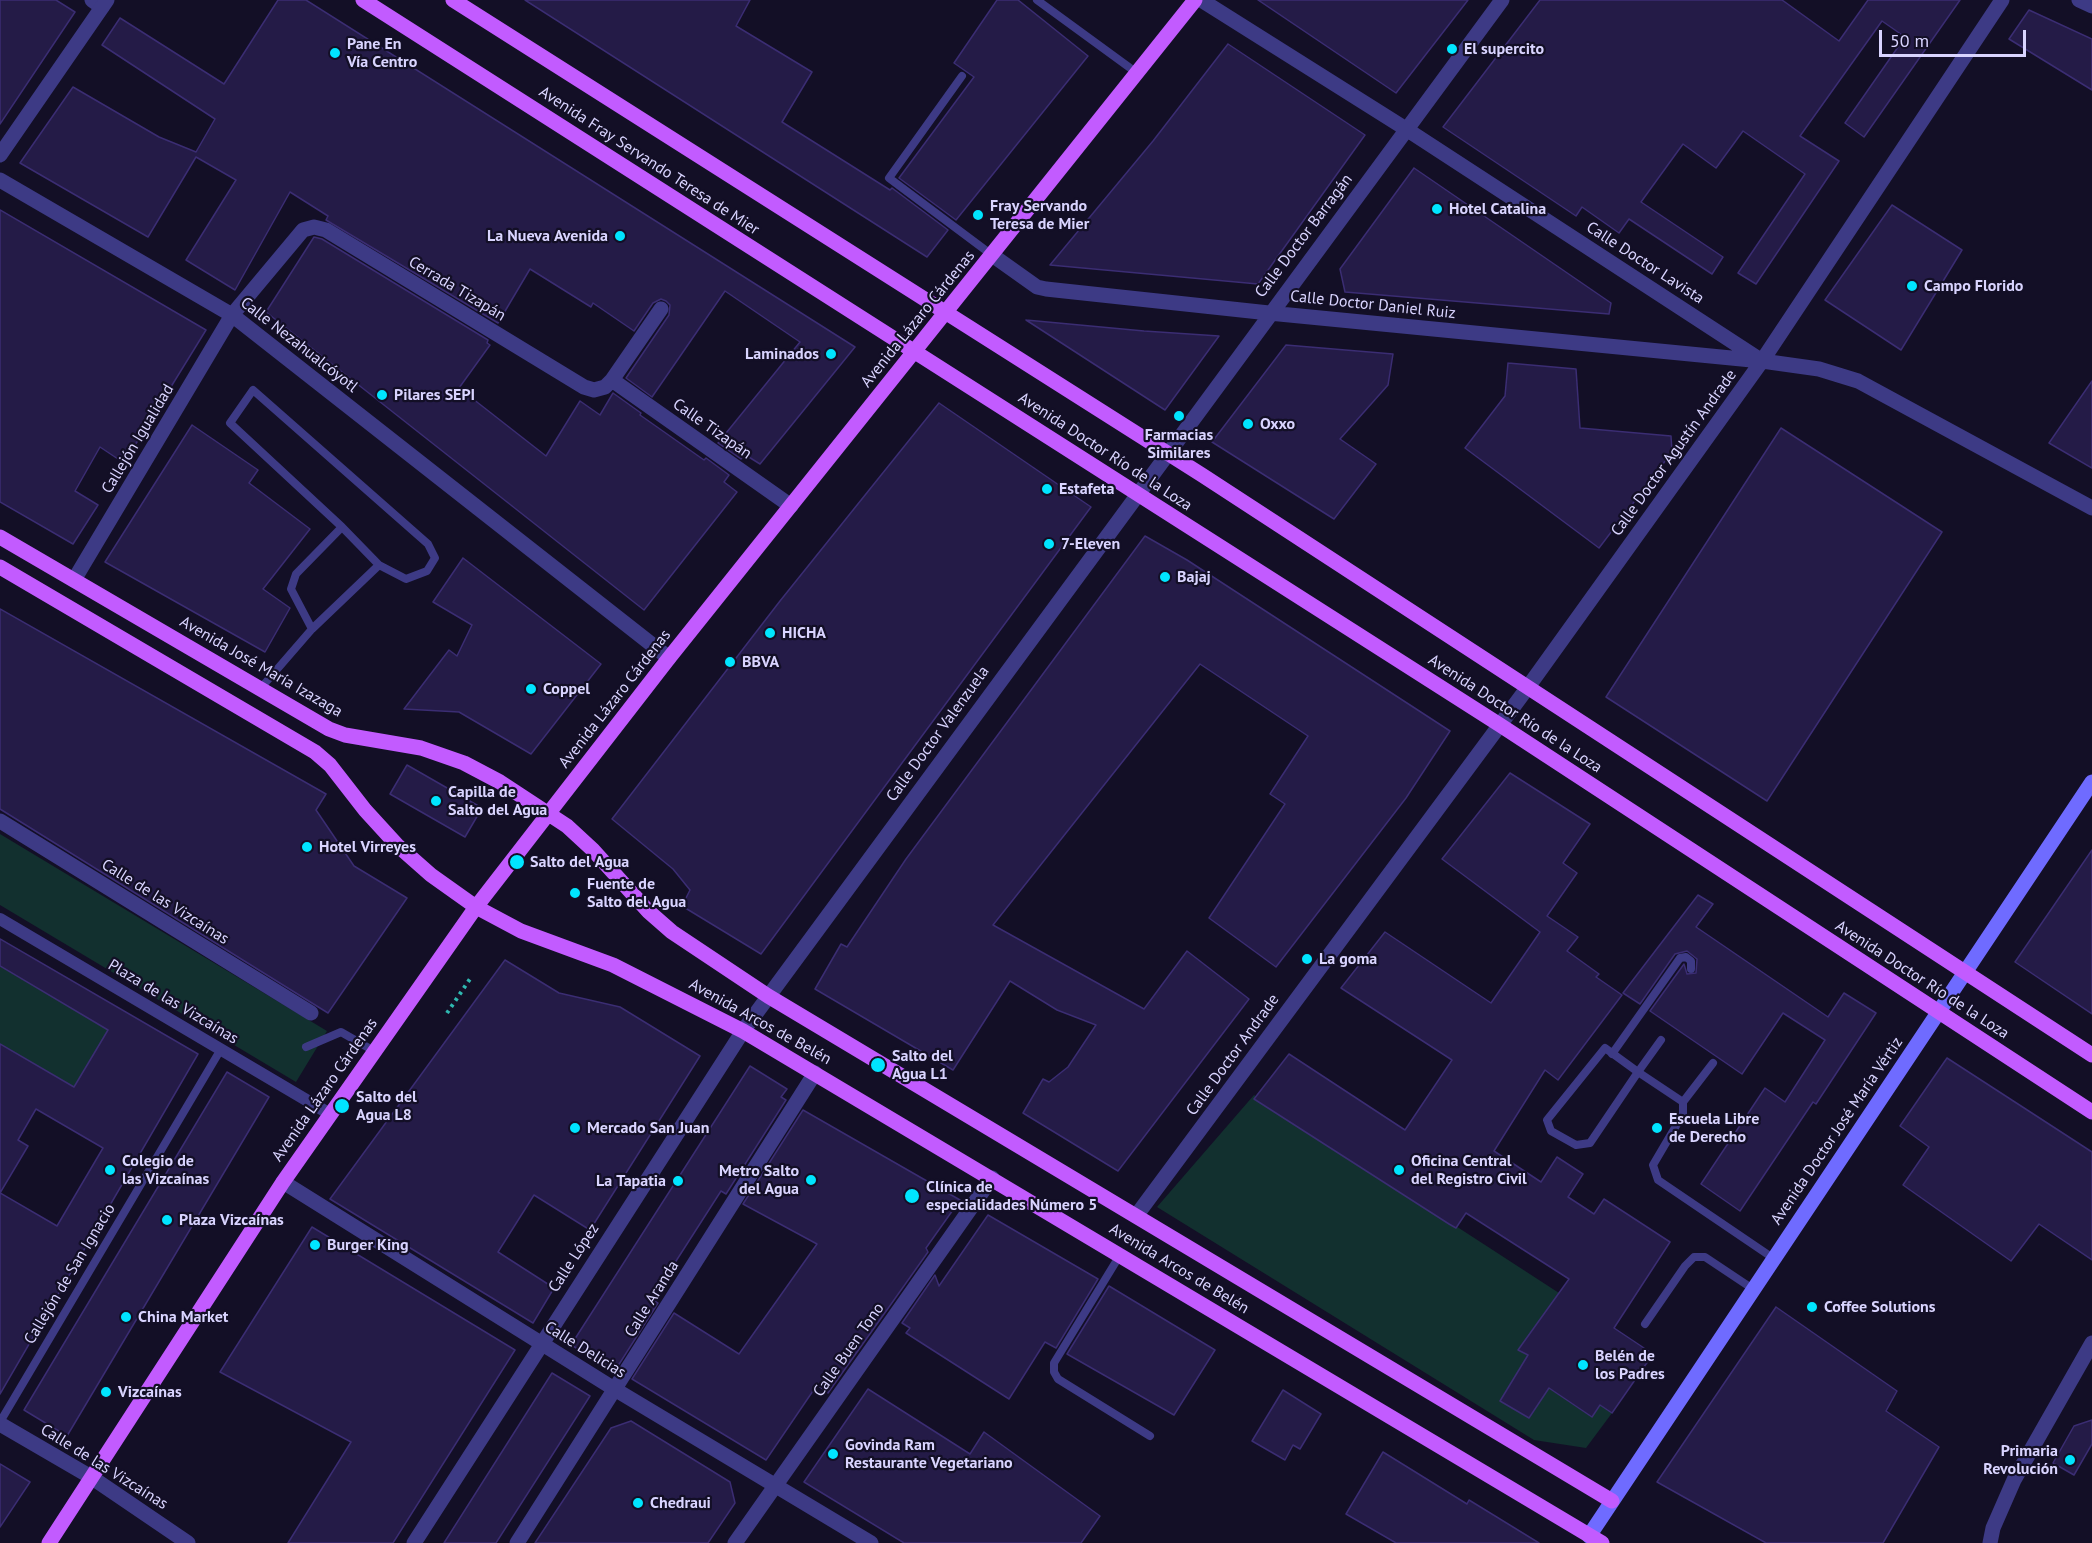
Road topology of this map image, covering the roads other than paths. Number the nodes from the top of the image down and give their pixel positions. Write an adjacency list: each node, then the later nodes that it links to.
1 (363, 0): 21 (main road, Avenida Fray Servando Teresa de Mier)
2 (453, 0): 18 (main road, Avenida Fray Servando Teresa de Mier)
3 (1037, 0): 11 (lane)
4 (1195, 0): 11 (main road, Avenida Lázaro Cárdenas)
5 (1201, 0): 13 (street, Calle Doctor Lavista)
6 (1502, 0): 13 (street, Calle Doctor Barragán)
7 (2002, 0): 22 (street, Calle Doctor Agustín Andrade)
8 (2079, 0): 10 (street)
9 (100, 2): 14 (street)
10 (2092, 6)
11 (1137, 73): 16 (main road, Avenida Lázaro Cárdenas)
12 (962, 76): 16 (lane)
13 (1406, 129): 19 (street, Calle Doctor Barragán); 22 (street, Calle Doctor Lavista)
14 (0, 155)
15 (0, 180): 20 (street, Calle Nezahualcóyotl)
16 (992, 255): 18 (main road, Avenida Lázaro Cárdenas); 19 (street, Calle Doctor Daniel Ruiz)
17 (661, 309): 23 (street)
18 (946, 312): 21 (main road, Avenida Lázaro Cárdenas); 24 (main road, Avenida Doctor Río de la Loza)
19 (1269, 314): 22 (street, Calle Doctor Daniel Ruiz); 24 (street, Calle Doctor Barragán)
20 (232, 315): 23 (street, Cerrada Tizapán); 32 (street, Callejón Igualidad); 34 (street, Calle Nezahualcóyotl)
21 (915, 352): 25 (main road, Avenida Doctor Río de la Loza); 26 (main road, Avenida Lázaro Cárdenas)
22 (1762, 361): 27 (street, Calle Doctor Lavista); 35 (street, Calle Doctor Agustín Andrade)
23 (612, 380): 26 (street, Calle Tizapán)
24 (1168, 453): 25 (street, Calle Doctor Barragán); 35 (main road, Avenida Doctor Río de la Loza)
25 (1137, 494): 37 (main road, Avenida Doctor Río de la Loza); 46 (street, Calle Doctor Valenzuela)
26 (791, 506): 34 (main road, Avenida Lázaro Cárdenas)
27 (2092, 508)
28 (342, 528): 30 (lane); 30 (lane); 33 (lane)
29 (0, 537): 32 (main road, Avenida José María Izazaga)
30 (379, 565): 33 (lane)
31 (0, 567): 41 (main road)
32 (74, 580): 36 (main road, Avenida José María Izazaga)
33 (312, 629): 36 (lane)
34 (669, 658): 39 (main road, Avenida Lázaro Cárdenas)
35 (1528, 687): 37 (street, Calle Doctor Agustín Andrade); 45 (main road, Avenida Doctor Río de la Loza)
36 (260, 689): 39 (main road, Avenida José María Izazaga)
37 (1500, 725): 42 (street, Calle Doctor Agustín Andrade); 47 (main road, Avenida Doctor Río de la Loza)
38 (2092, 782): 45 (main road, Avenida Doctor José María Vértiz)
39 (549, 813): 41 (main road, Avenida Lázaro Cárdenas); 46 (main road, Avenida Arcos de Belén)
40 (0, 821): 48 (street, Calle de las Vizcaínas)
41 (476, 907): 49 (main road, Avenida Arcos de Belén); 53 (main road, Avenida Lázaro Cárdenas)
42 (1358, 916): 64 (street, Calle Doctor Andrade)
43 (0, 919): 52 (street, Plaza de las Vizcaínas)
44 (1691, 969): 54 (lane)
45 (1964, 971): 47 (main road, Avenida Doctor José María Vértiz); 55 (main road, Avenida Doctor Río de la Loza)
46 (768, 996): 49 (street, Calle López); 64 (main road, Avenida Arcos de Belén)
47 (1937, 1012): 60 (main road, Avenida Doctor Río de la Loza); 66 (main road, Avenida Doctor José María Vértiz)
48 (311, 1013)
49 (743, 1031): 58 (main road, Avenida Arcos de Belén); 69 (street, Calle López)
50 (1661, 1040): 57 (lane)
51 (306, 1047): 53 (lane)
52 (221, 1049): 61 (street, Plaza de las Vizcaínas); 72 (lane, Callejón de San Ignacio)
53 (374, 1051): 61 (main road, Avenida Lázaro Cárdenas)
54 (1612, 1054): 57 (lane); 57 (lane)
55 (2092, 1055)
56 (1713, 1063): 59 (lane)
57 (1638, 1072): 59 (lane)
58 (815, 1073): 62 (main road, Avenida Arcos de Belén); 71 (street, Calle Aranda)
59 (1683, 1102): 66 (lane)
60 (2092, 1112)
61 (330, 1114): 63 (main road, Avenida Lázaro Cárdenas)
62 (992, 1178): 65 (main road, Avenida Arcos de Belén); 75 (street, Calle Buen Tono)
63 (283, 1182): 69 (street, Calle Delicias); 74 (main road, Avenida Lázaro Cárdenas)
64 (1136, 1216): 76 (main road, Avenida Arcos de Belén)
65 (1120, 1255): 73 (lane); 77 (main road, Avenida Arcos de Belén)
66 (1773, 1258): 67 (main road, Avenida Doctor José María Vértiz)
67 (1753, 1289): 68 (lane); 76 (main road, Avenida Doctor José María Vértiz)
68 (1645, 1324)
69 (540, 1343): 71 (street, Calle Delicias); 80 (street, Calle López)
70 (2092, 1343): 84 (street)
71 (616, 1390): 75 (street, Calle Delicias); 81 (street, Calle Aranda)
72 (0, 1423): 74 (street, Calle de las Vizcaínas)
73 (1150, 1436)
74 (91, 1477): 78 (main road, Avenida Lázaro Cárdenas); 79 (street, Calle de las Vizcaínas)
75 (775, 1486): 82 (street, Calle Buen Tono); 83 (street, Calle Delicias)
76 (1612, 1501): 77 (main road, Avenida Doctor José María Vértiz)
77 (1592, 1541)
78 (49, 1543)
79 (188, 1543)
80 (414, 1543)
81 (517, 1543)
82 (735, 1543)
83 (871, 1543)
84 (1990, 1543)

